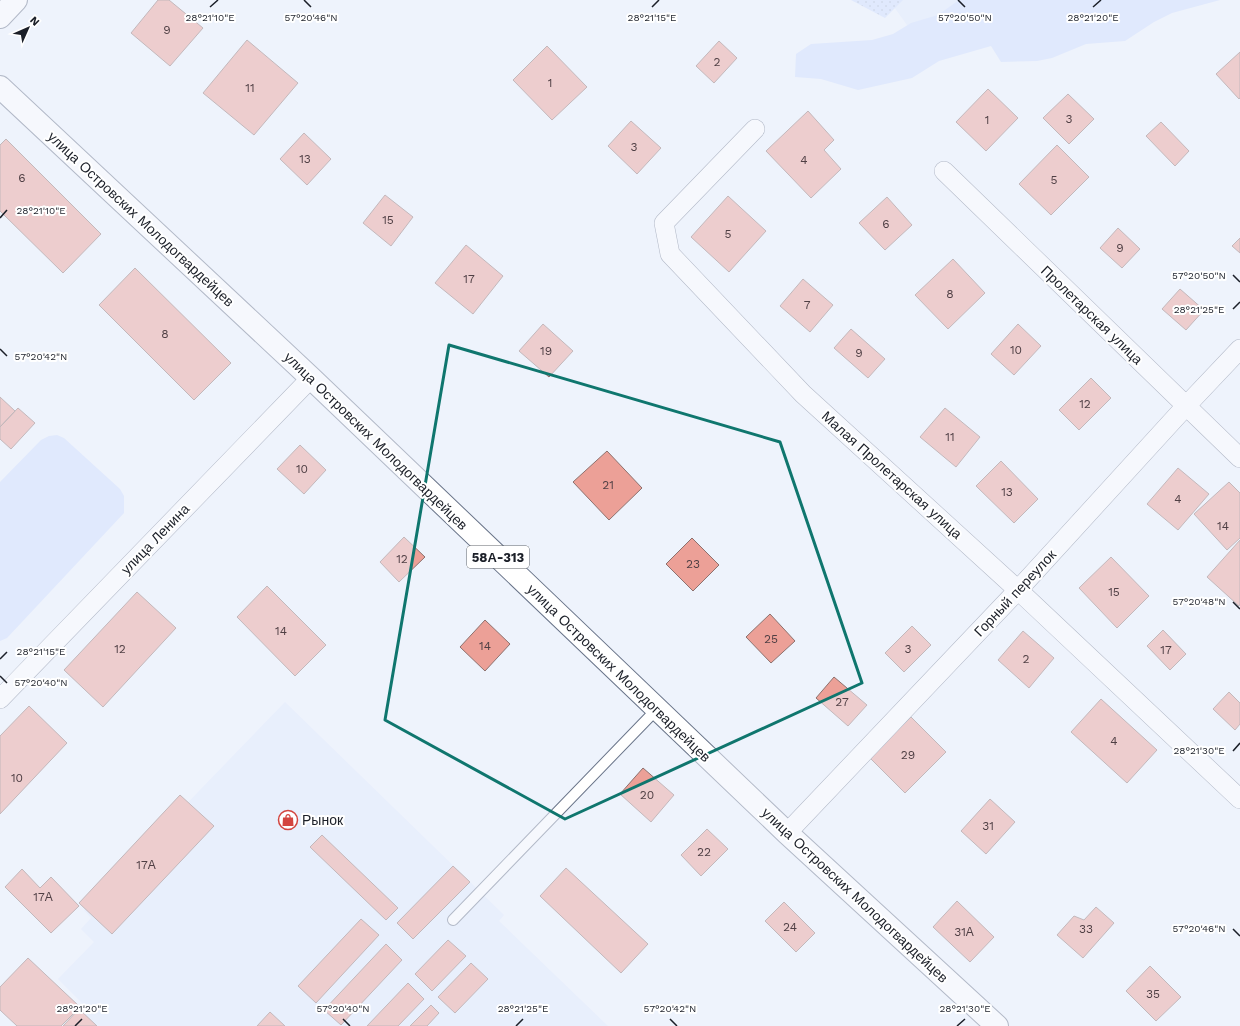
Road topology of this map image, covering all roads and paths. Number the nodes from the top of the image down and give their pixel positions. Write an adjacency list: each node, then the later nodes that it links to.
1 (16, 0): 2 (main road)
2 (0, 18)
3 (0, 87): 7 (main road, улица Островских Молодогвардейцев / 58А-313)
4 (755, 129): 10 (street, Малая Пролетарская улица)
5 (944, 171): 8 (street, Пролетарская улица)
6 (1240, 349): 8 (street, Горный переулок)
7 (311, 378): 11 (street, улица Ленина); 12 (main road, улица Островских Молодогвардейцев / 58А-313)
8 (1186, 406): 9 (street, Пролетарская улица); 10 (street, Горный переулок)
9 (1240, 458)
10 (1018, 590): 13 (street, Малая Пролетарская улица); 14 (street, Горный переулок)
11 (0, 699)
12 (657, 709): 14 (main road, улица Островских Молодогвардейцев / 58А-313); 15 (lane)
13 (1240, 799)
14 (787, 833): 16 (main road, улица Островских Молодогвардейцев / 58А-313)
15 (453, 920)
16 (997, 1026)

